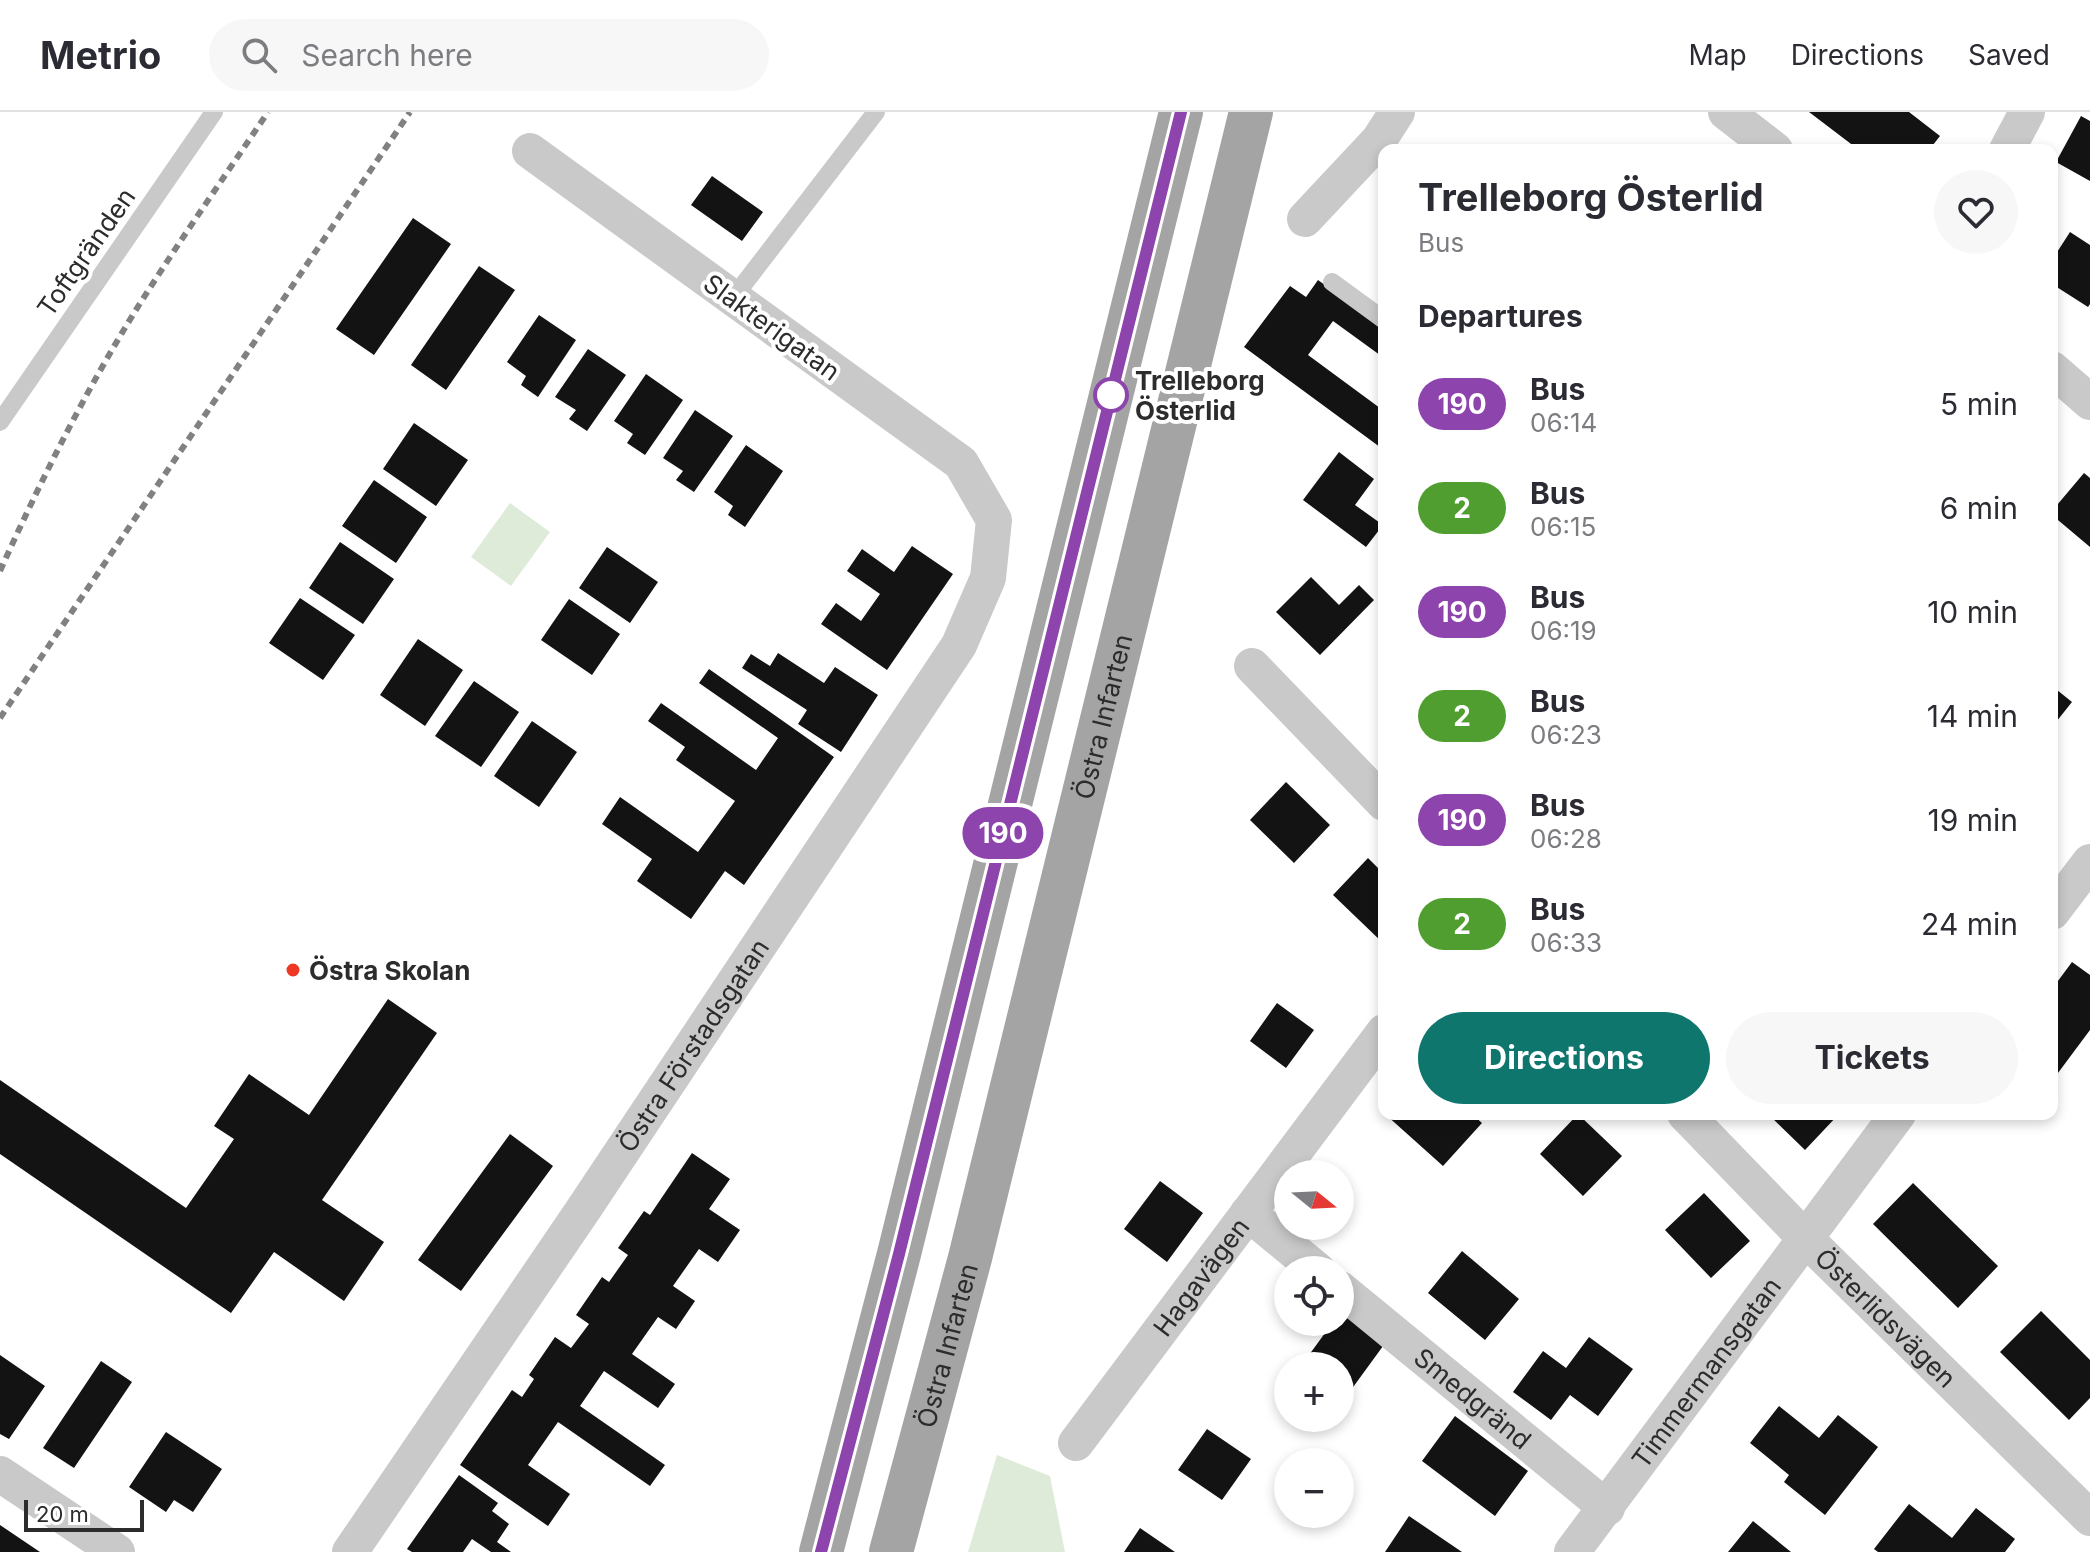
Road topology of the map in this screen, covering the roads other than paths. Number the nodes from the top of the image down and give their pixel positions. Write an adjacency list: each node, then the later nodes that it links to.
1 (214, 112): 15 (lane, Toftgränden)
2 (876, 112): 13 (lane)
3 (1181, 112): 34 (main road)
4 (1251, 112): 35 (main road, Östra Infarten)
5 (1397, 112): 11 (street)
6 (1726, 112): 8 (street)
7 (2027, 112): 9 (street)
8 (1767, 144)
9 (2010, 144)
10 (530, 151): 13 (street, Slakterigatan)
11 (1305, 219)
12 (1332, 282): 14 (lane)
13 (733, 298): 16 (street, Slakterigatan)
14 (1378, 316)
15 (0, 422)
16 (994, 520): 33 (street, Östra Förstadsgatan)
17 (1252, 666): 18 (street)
18 (1378, 797)
19 (2090, 862): 20 (street)
20 (2058, 904)
21 (1378, 1040): 24 (street, Hagavägen)
22 (1691, 1120): 25 (street, Österlidsvägen)
23 (1894, 1120): 25 (street, Timmermansgatan)
24 (1248, 1213): 26 (street); 28 (street, Hagavägen)
25 (1805, 1238): 30 (street, Timmermansgatan); 31 (street, Österlidsvägen)
26 (1300, 1256)
27 (1354, 1300): 30 (street, Smedgränd)
28 (1076, 1443)
29 (0, 1474): 32 (street)
30 (1607, 1508): 36 (street, Timmermansgatan)
31 (2090, 1518)
32 (117, 1552)
33 (350, 1552)
34 (821, 1552)
35 (891, 1552)
36 (1572, 1552)

